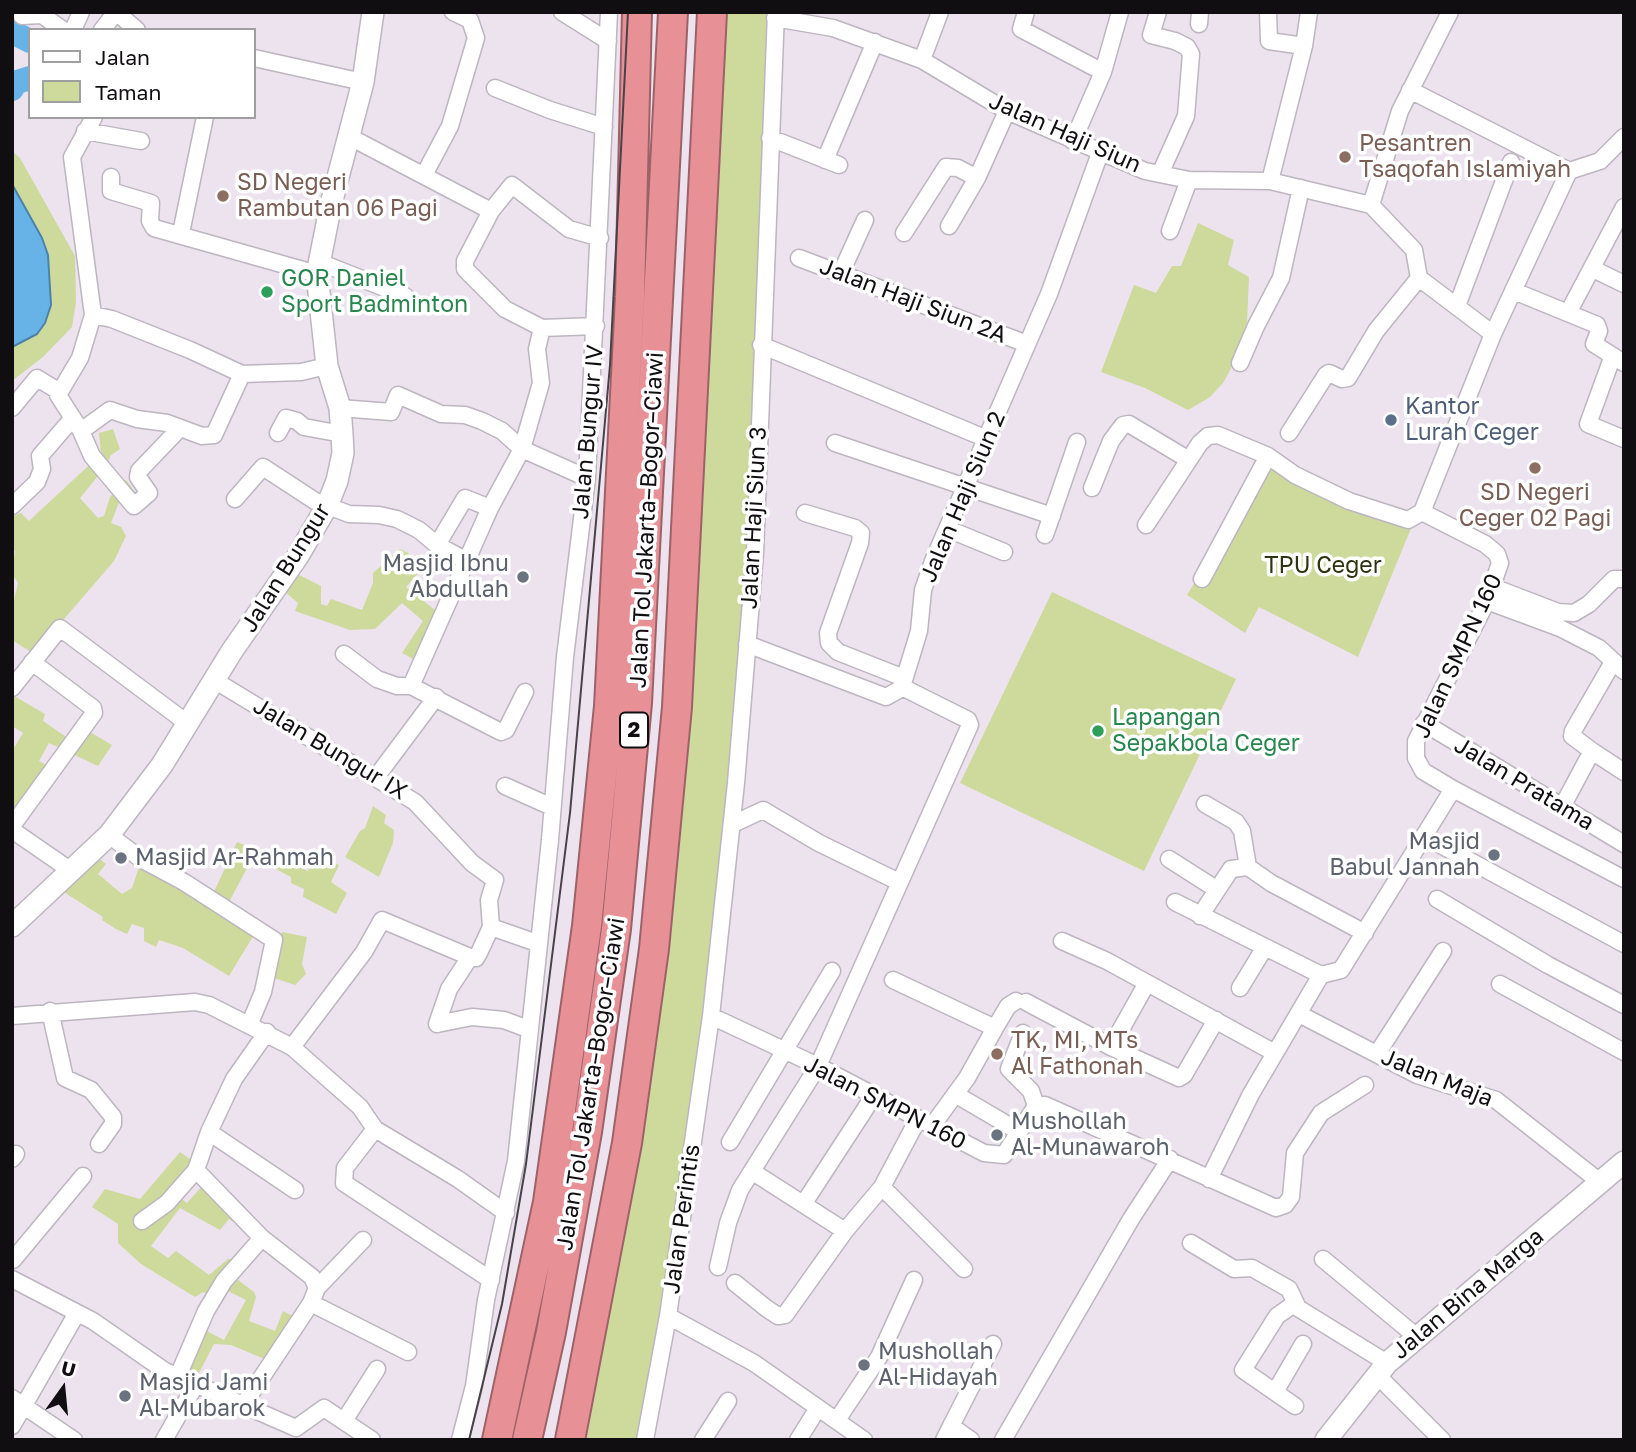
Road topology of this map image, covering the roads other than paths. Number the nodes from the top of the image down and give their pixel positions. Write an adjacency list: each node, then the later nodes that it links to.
1 (81, 12): 21 (street)
2 (116, 12): 22 (street); 23 (street)
3 (373, 12): 30 (street, Jalan Bungur)
4 (453, 12): 46 (street)
5 (562, 12): 24 (street)
6 (609, 12): 24 (street)
7 (637, 12): 244 (highway)
8 (673, 12): 245 (highway, Jalan Tol Jakarta–Bogor–Ciawi / 2)
9 (712, 12): 246 (highway, Jalan Tol Jakarta–Bogor–Ciawi / 2)
10 (940, 12): 28 (street)
11 (1026, 12): 29 (street)
12 (1120, 12): 29 (street)
13 (1158, 12): 45 (street)
14 (1268, 12): 26 (street)
15 (1309, 12): 26 (street)
16 (1450, 12): 32 (street)
17 (776, 15): 19 (street, Jalan Haji Siun); 39 (street, Jalan Haji Siun 3)
18 (22, 16): 20 (street)
19 (815, 18): 25 (street, Jalan Haji Siun)
20 (60, 28)
21 (74, 28)
22 (104, 28)
23 (135, 28)
24 (608, 41): 36 (street)
25 (875, 42): 28 (street, Jalan Haji Siun); 39 (street)
26 (1304, 46): 50 (street)
27 (256, 58): 30 (street)
28 (922, 60): 33 (street, Jalan Haji Siun)
29 (1103, 72): 41 (street)
30 (363, 82): 37 (street, Jalan Bungur)
31 (495, 88): 36 (street)
32 (1410, 90): 44 (street); 52 (street)
33 (1007, 111): 41 (street, Jalan Haji Siun); 48 (street)
34 (205, 119): 58 (street)
35 (89, 124): 40 (street); 71 (street)
36 (604, 127): 60 (street)
37 (348, 136): 46 (street); 62 (street, Jalan Bungur)
38 (1624, 136): 44 (street)
39 (770, 138): 76 (street, Jalan Haji Siun 3)
40 (141, 141)
41 (1073, 141): 42 (street, Jalan Haji Siun)
42 (1100, 153): 45 (street, Jalan Haji Siun); 75 (street, Jalan Haji Siun 2)
43 (1511, 162): 69 (street)
44 (1569, 172): 67 (street)
45 (1160, 174): 49 (street, Jalan Haji Siun)
46 (424, 175): 54 (street)
47 (111, 177): 58 (street)
48 (976, 178): 56 (street); 59 (street)
49 (1189, 180): 50 (street, Jalan Haji Siun); 57 (street)
50 (1270, 181): 51 (street, Jalan Haji Siun)
51 (1301, 188): 52 (street, Jalan Haji Siun); 78 (street)
52 (1371, 205): 65 (street)
53 (1624, 207): 63 (street)
54 (491, 212): 60 (street); 73 (street, Jalan Bungur IV)
55 (865, 220): 64 (street)
56 (949, 226)
57 (1170, 231)
58 (181, 233): 62 (street)
59 (904, 233)
60 (600, 237): 72 (street)
61 (799, 258): 64 (street, Jalan Haji Siun 2A)
62 (318, 268): 68 (street); 79 (street, Jalan Bungur)
63 (1593, 269): 66 (street); 70 (street)
64 (841, 273): 75 (street, Jalan Haji Siun 2A)
65 (1419, 278): 69 (street); 87 (street)
66 (1624, 284)
67 (1514, 291): 70 (street); 74 (street)
68 (405, 296)
69 (1457, 306): 74 (street)
70 (1567, 313): 77 (street)
71 (93, 315): 80 (street); 81 (street)
72 (596, 326): 73 (street, Jalan Bungur IV); 96 (street, Jalan Bungur IV)
73 (542, 328): 93 (street)
74 (1493, 334): 103 (street)
75 (1027, 344): 89 (street, Jalan Haji Siun 2)
76 (761, 345): 89 (street); 115 (street, Jalan Haji Siun 3)
77 (1618, 361): 90 (street)
78 (1240, 363)
79 (327, 366): 80 (street); 83 (street, Jalan Bungur)
80 (242, 374): 85 (street)
81 (60, 392): 82 (street); 84 (street)
82 (12, 408)
83 (340, 408): 88 (street, Jalan Bungur); 93 (street)
84 (76, 425): 85 (street); 85 (street); 100 (street)
85 (180, 428)
86 (278, 433): 88 (street)
87 (1289, 433)
88 (342, 434): 101 (street, Jalan Bungur)
89 (987, 439): 97 (street, Jalan Haji Siun 2)
90 (1624, 439)
91 (1077, 442): 105 (street)
92 (835, 443): 97 (street)
93 (522, 449): 96 (street); 102 (street)
94 (1268, 456): 95 (street); 103 (street); 112 (street)
95 (1189, 460): 98 (street); 106 (street)
96 (587, 478): 133 (street, Jalan Bungur IV)
97 (967, 488): 105 (street); 107 (street, Jalan Haji Siun 2)
98 (1092, 488)
99 (235, 499): 101 (street)
100 (12, 506)
101 (327, 506): 109 (street); 119 (street, Jalan Bungur)
102 (491, 509): 109 (street); 111 (street)
103 (1422, 512): 114 (street, Jalan SMPN 160)
104 (805, 513): 120 (street)
105 (1052, 516): 108 (street)
106 (1146, 525)
107 (948, 529): 110 (street); 120 (street, Jalan Haji Siun 2)
108 (1045, 535)
109 (437, 545): 111 (street)
110 (1003, 552)
111 (469, 562): 121 (street)
112 (1202, 579)
113 (1624, 579): 114 (street)
114 (1490, 594): 118 (street); 126 (street, Jalan SMPN 160)
115 (747, 644): 120 (street); 135 (street, Jalan Haji Siun 3)
116 (344, 654): 121 (street)
117 (32, 662): 122 (street); 125 (street); 136 (street)
118 (1618, 666): 127 (street)
119 (214, 680): 125 (street, Jalan Bungur); 129 (street, Jalan Bungur IX)
120 (903, 683): 144 (street)
121 (411, 686): 124 (street)
122 (12, 688)
123 (525, 692): 124 (street)
124 (436, 697): 129 (street)
125 (187, 723): 137 (street, Jalan Bungur)
126 (1424, 723): 131 (street, Jalan SMPN 160); 134 (street, Jalan Pratama)
127 (1592, 751): 128 (street); 134 (street)
128 (1624, 772)
129 (377, 776): 150 (street, Jalan Bungur IX)
130 (505, 786): 133 (street)
131 (1453, 789): 138 (street); 143 (street, Jalan SMPN 160)
132 (1205, 804): 141 (street)
133 (552, 807): 153 (street, Jalan Bungur IV)
134 (1562, 807): 139 (street, Jalan Pratama)
135 (733, 824): 144 (street); 168 (street, Jalan Haji Siun 3)
136 (12, 828): 142 (street)
137 (109, 835): 142 (street, Jalan Bungur); 170 (street)
138 (1424, 836): 151 (street); 154 (street)
139 (1624, 844)
140 (1169, 859): 145 (street)
141 (1248, 867): 145 (street); 151 (street)
142 (70, 870): 149 (street, Jalan Bungur)
143 (1624, 879)
144 (899, 882): 181 (street)
145 (1216, 889): 148 (street)
146 (1437, 899): 164 (street)
147 (1175, 902): 148 (street)
148 (1200, 916): 155 (street)
149 (12, 926)
150 (491, 927): 153 (street); 157 (street)
151 (1365, 933): 159 (street)
152 (1062, 941): 161 (street)
153 (537, 943): 172 (street, Jalan Bungur IV)
154 (1624, 944)
155 (1265, 947): 159 (street); 163 (street)
156 (1443, 951): 180 (street)
157 (470, 957): 172 (street); 175 (street)
158 (832, 971): 178 (street)
159 (1321, 975): 166 (street)
160 (893, 980): 171 (street)
161 (1147, 983): 169 (street); 176 (street)
162 (1500, 984): 177 (street)
163 (1240, 988)
164 (1624, 1005)
165 (50, 1011): 167 (street); 170 (street); 191 (street)
166 (1299, 1014): 179 (street); 180 (street, Jalan Maja)
167 (12, 1016)
168 (711, 1016): 178 (street, Jalan SMPN 160); 219 (street, Jalan Perintis)
169 (1216, 1020): 176 (street); 179 (street)
170 (250, 1023): 173 (street)
171 (995, 1028): 176 (street); 183 (street)
172 (528, 1029): 202 (street, Jalan Bungur IV)
173 (267, 1032): 175 (street); 189 (street)
174 (1023, 1033): 185 (street)
175 (292, 1047): 187 (street)
176 (1111, 1047)
177 (1624, 1052)
178 (783, 1053): 181 (street, Jalan SMPN 160); 190 (street)
179 (1275, 1054): 197 (street)
180 (1377, 1054): 198 (street, Jalan Maja)
181 (818, 1066): 184 (street, Jalan SMPN 160); 195 (street)
182 (1365, 1084): 197 (street)
183 (955, 1094): 186 (street); 188 (street)
184 (873, 1097): 186 (street, Jalan SMPN 160); 201 (street)
185 (1036, 1106): 188 (street, Jalan SMPN 160); 192 (street)
186 (925, 1123): 188 (street, Jalan SMPN 160); 199 (street)
187 (375, 1129): 202 (street); 213 (street)
188 (1018, 1131)
189 (209, 1132): 194 (street); 200 (street)
190 (730, 1142)
191 (99, 1144)
192 (1170, 1159): 197 (street); 251 (street)
193 (1624, 1162): 198 (street, Jalan Bina Marga)
194 (196, 1170): 203 (street); 205 (street)
195 (753, 1172): 201 (street); 210 (street)
196 (83, 1176): 209 (street)
197 (1209, 1179)
198 (1600, 1182): 220 (street, Jalan Bina Marga)
199 (882, 1187): 204 (street); 211 (street)
200 (295, 1190)
201 (804, 1203): 204 (street)
202 (506, 1213): 213 (street, Jalan Bungur IV)
203 (142, 1221)
204 (845, 1231): 215 (street)
205 (262, 1238): 216 (street); 226 (street)
206 (363, 1240): 216 (street)
207 (1191, 1243): 217 (street)
208 (1323, 1259): 220 (street)
209 (12, 1260)
210 (718, 1267)
211 (964, 1269)
212 (12, 1279): 218 (street)
213 (491, 1280): 243 (street, Jalan Bungur IV)
214 (914, 1280): 234 (street)
215 (735, 1283)
216 (314, 1295): 223 (street); 231 (street)
217 (1294, 1304): 224 (street); 228 (street)
218 (77, 1313): 226 (street); 230 (street)
219 (668, 1316): 233 (street, Jalan Perintis); 239 (street)
220 (1417, 1337): 224 (street, Jalan Bina Marga)
221 (993, 1345): 237 (street)
222 (1303, 1345): 228 (street)
223 (408, 1352)
224 (1381, 1368): 252 (street, Jalan Bina Marga); 253 (street)
225 (377, 1369): 235 (street)
226 (178, 1376): 227 (street)
227 (195, 1386): 231 (street); 241 (street)
228 (1275, 1392): 232 (street)
229 (728, 1401): 247 (street)
230 (19, 1403): 236 (street); 240 (street)
231 (244, 1404): 238 (street)
232 (1295, 1405)
233 (818, 1408): 234 (street, Jalan Perintis); 248 (street)
234 (837, 1420): 249 (street, Jalan Perintis)
235 (344, 1421): 238 (street); 242 (street)
236 (12, 1426)
237 (948, 1433): 250 (street)
238 (294, 1434)
239 (646, 1439)
240 (74, 1440)
241 (164, 1440)
242 (372, 1440)
243 (460, 1440)
244 (497, 1440)
245 (527, 1440)
246 (570, 1440)
247 (703, 1440)
248 (798, 1440)
249 (864, 1440)
250 (971, 1440)
251 (1003, 1440)
252 (1326, 1440)
253 (1442, 1440)

